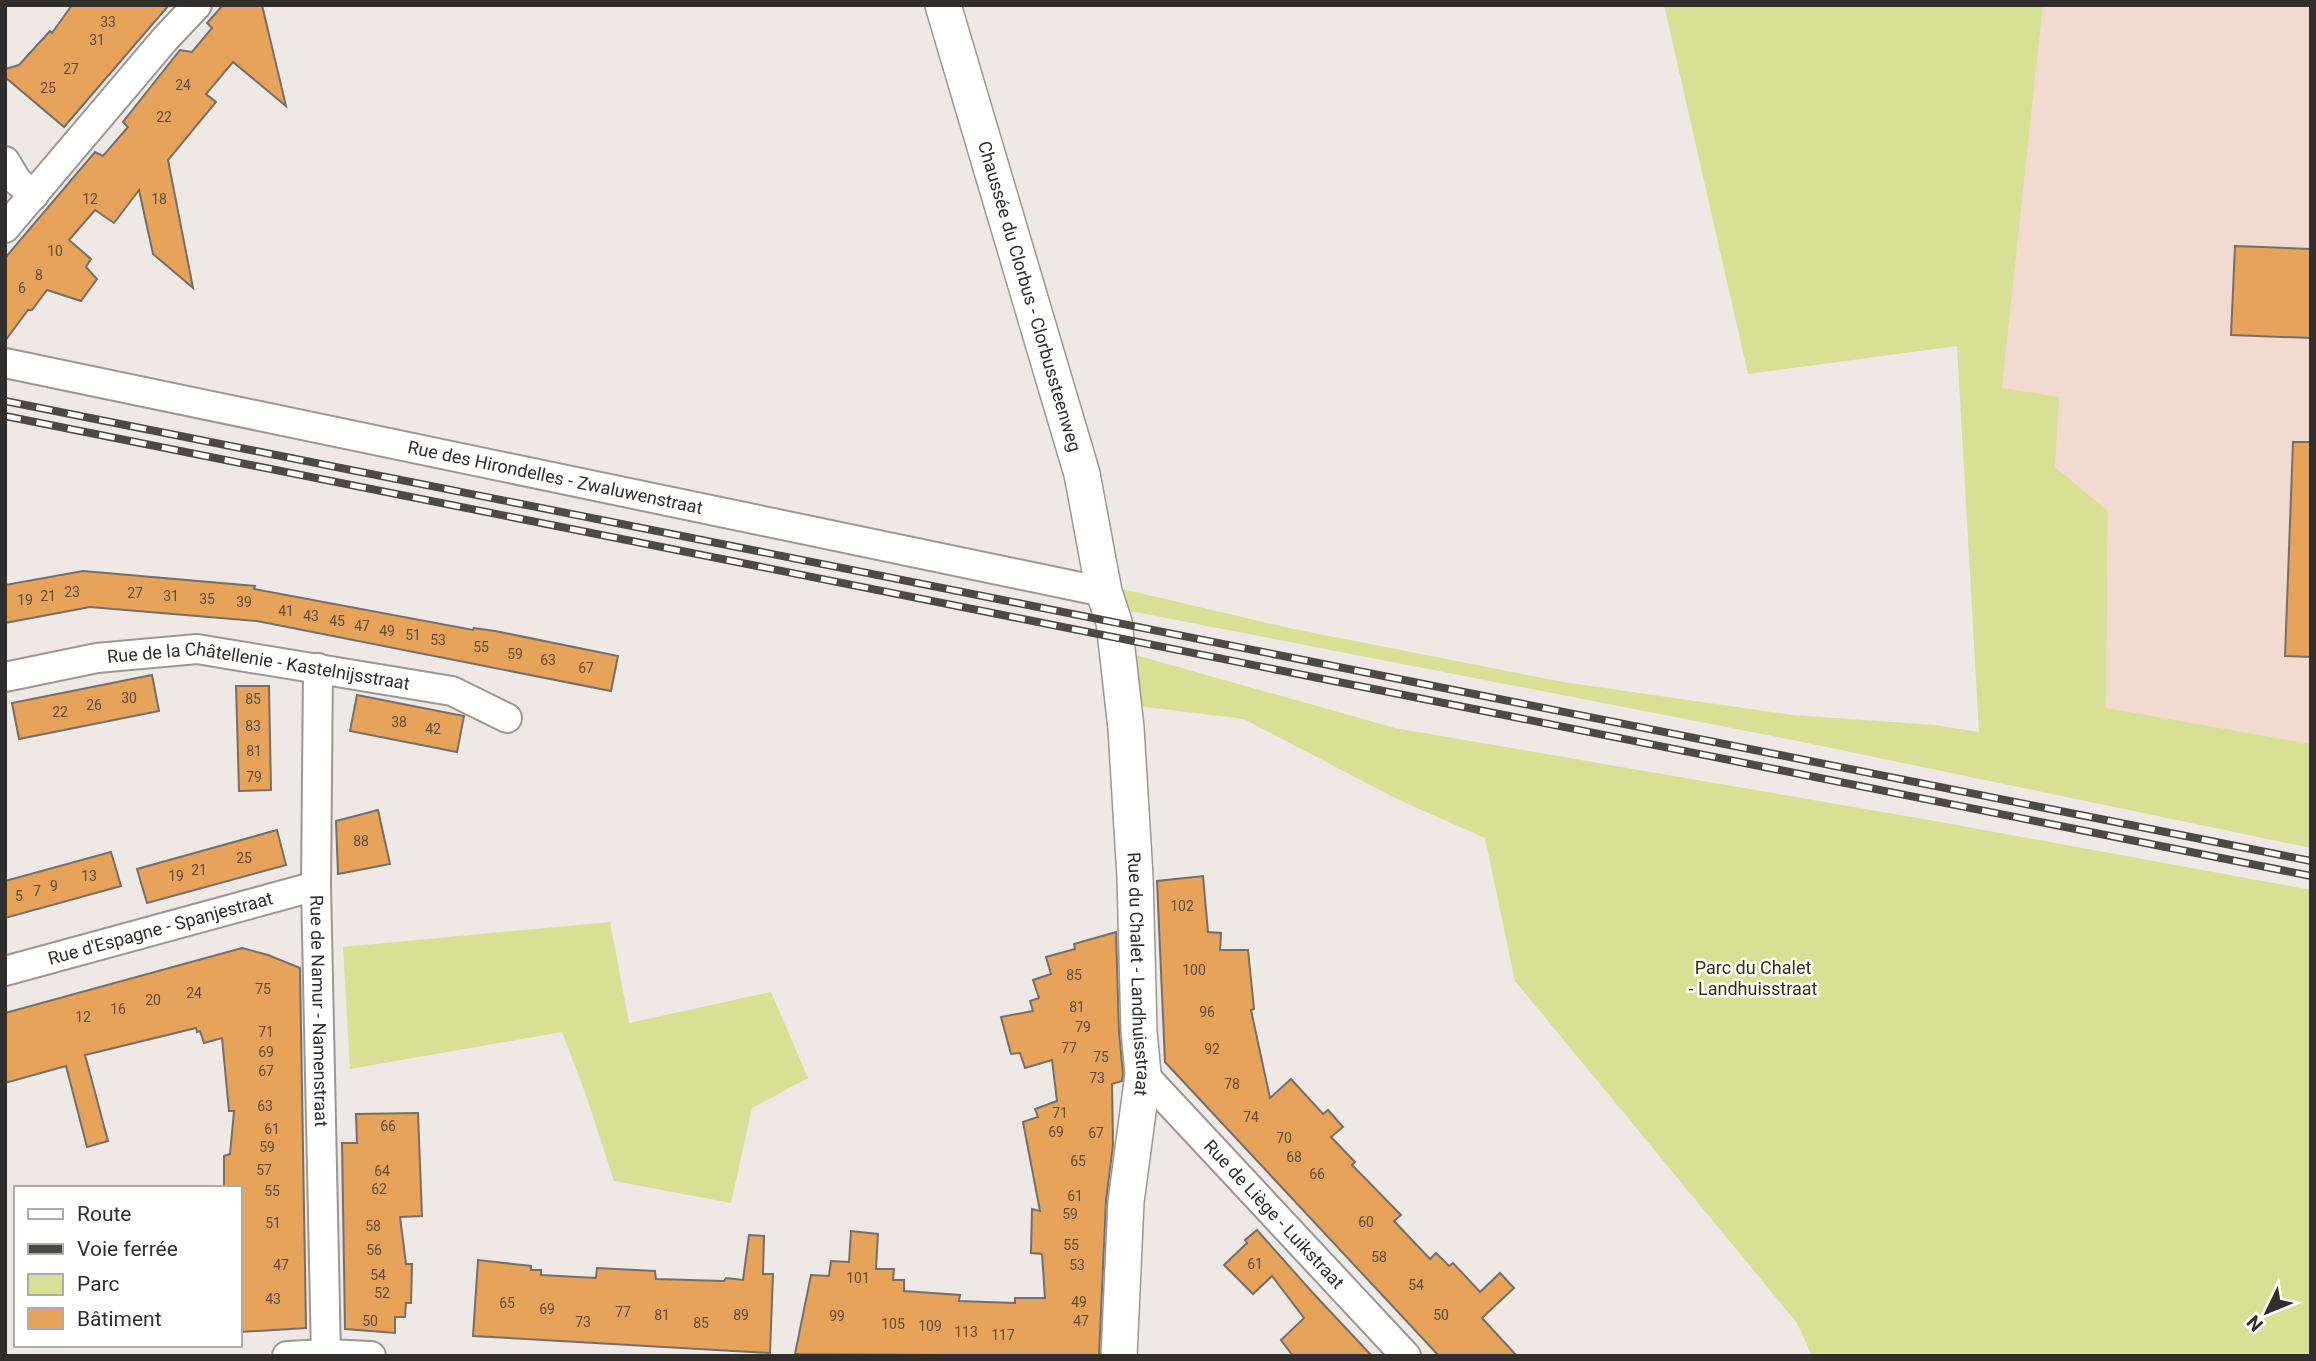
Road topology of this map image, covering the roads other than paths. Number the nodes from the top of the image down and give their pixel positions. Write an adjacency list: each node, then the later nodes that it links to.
1 (197, 5): 4 (street)
2 (943, 5): 7 (street, Chaussée du Clorbus - Clorbussteenweg)
3 (5, 161): 4 (street)
4 (34, 195): 5 (street)
5 (5, 228)
6 (5, 363): 7 (street, Rue des Hirondelles - Zwaluwenstraat)
7 (1104, 592): 13 (street, Rue du Chalet - Landhuisstraat)
8 (318, 668): 9 (street, Rue de la Châtellenie - Kastelnijsstraat); 10 (street, Rue de la Châtellenie - Kastelnijsstraat); 11 (street, Rue de Namur - Namenstraat)
9 (5, 677)
10 (507, 718)
11 (316, 886): 12 (street, Rue d'Espagne - Spanjestraat); 14 (street, Rue de Namur - Namenstraat)
12 (5, 971)
13 (1143, 1074): 17 (street, Rue du Chalet - Landhuisstraat); 18 (street, Rue de Liège - Luikstraat)
14 (326, 1355): 15 (street); 16 (street)
15 (287, 1356)
16 (371, 1356)
17 (1119, 1356)
18 (1406, 1356)

